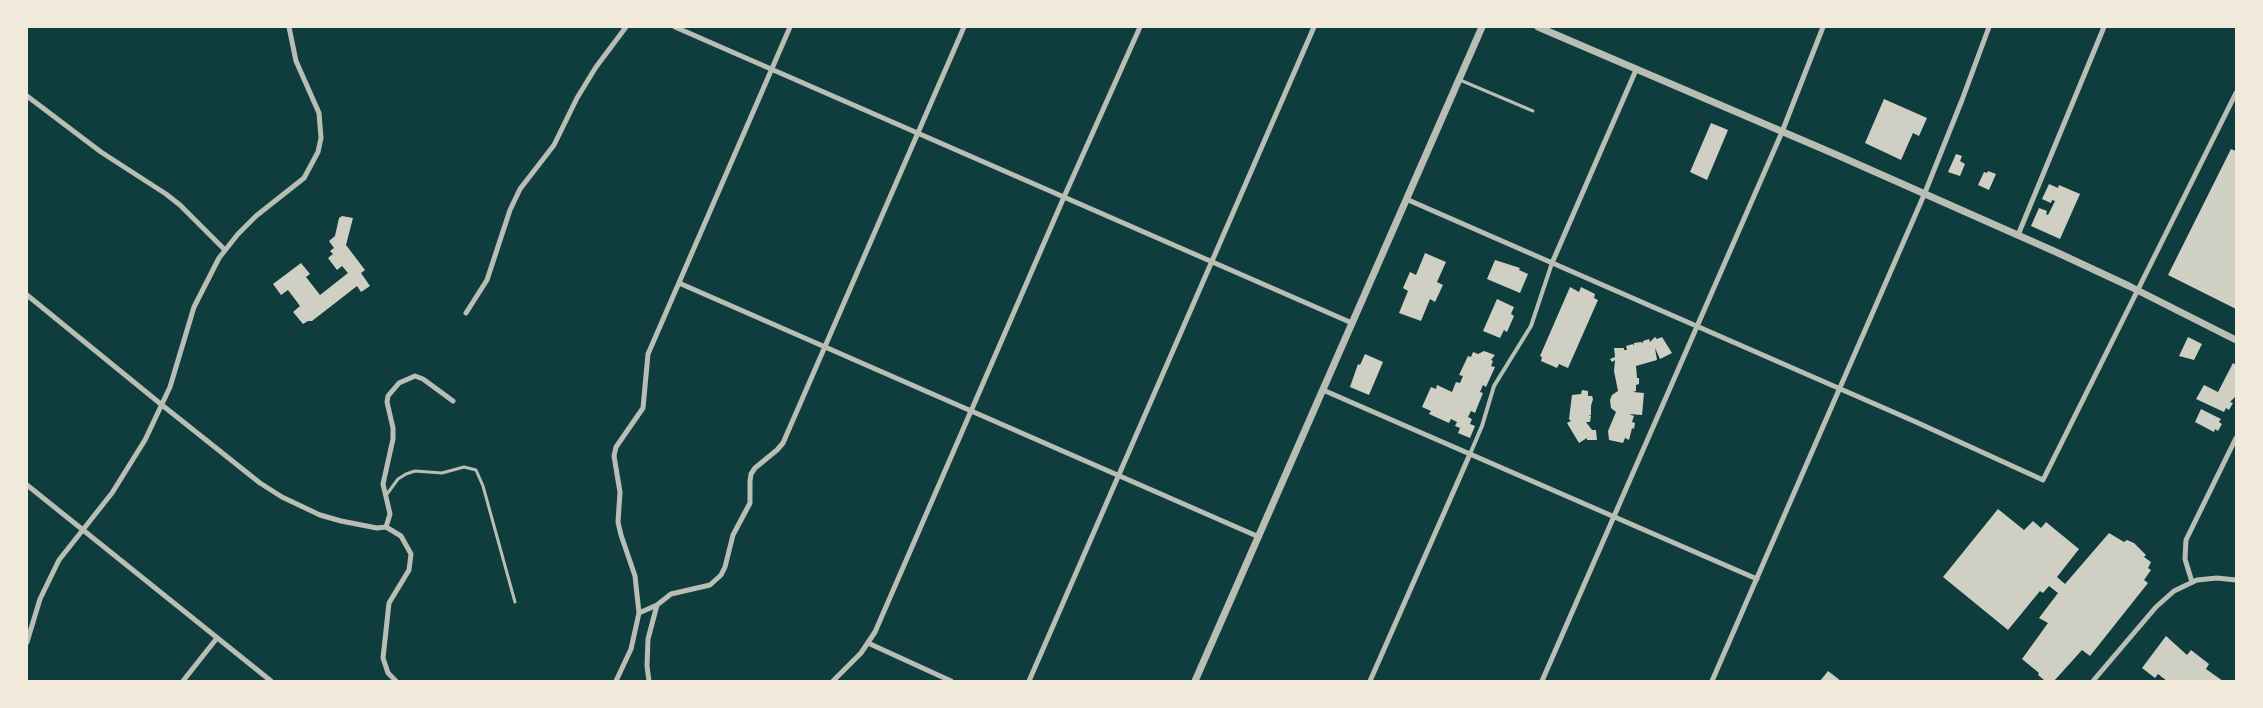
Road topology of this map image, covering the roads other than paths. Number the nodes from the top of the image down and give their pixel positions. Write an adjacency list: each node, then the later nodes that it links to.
1 (289, 27): 25 (street)
2 (626, 27): 31 (street)
3 (675, 27): 13 (street)
4 (790, 27): 13 (street)
5 (964, 27): 20 (street)
6 (1140, 27): 22 (street)
7 (1314, 27): 26 (street)
8 (1482, 27): 15 (street)
9 (1538, 27): 14 (street)
10 (1822, 27): 19 (street)
11 (1989, 27): 21 (street)
12 (2104, 27): 24 (street)
13 (772, 69): 20 (street); 28 (street)
14 (1636, 70): 19 (street); 27 (street)
15 (1458, 79): 18 (lane); 23 (street)
16 (2236, 93): 29 (street)
17 (27, 96): 25 (street)
18 (1533, 111)
19 (1782, 132): 21 (street); 33 (street)
20 (916, 133): 22 (street); 35 (street)
21 (1924, 195): 24 (street); 36 (street)
22 (1064, 197): 26 (street); 40 (street)
23 (1406, 200): 27 (street); 32 (street)
24 (2018, 235): 29 (street)
25 (225, 249): 39 (street)
26 (1212, 262): 32 (street); 43 (street)
27 (1552, 264): 33 (street); 42 (street)
28 (679, 283): 35 (street); 55 (street)
29 (2138, 290): 34 (street); 36 (street)
30 (27, 295): 39 (street)
31 (466, 314)
32 (1352, 323): 37 (street)
33 (1697, 327): 36 (street); 46 (street)
34 (2236, 340)
35 (824, 346): 40 (street); 54 (street)
36 (1840, 389): 50 (street)
37 (1323, 390): 42 (street); 49 (street)
38 (453, 401): 45 (street)
39 (162, 405): 47 (street); 48 (street)
40 (971, 411): 43 (street); 58 (street)
41 (2236, 438): 52 (street)
42 (1470, 454): 46 (street); 68 (street)
43 (1119, 476): 49 (street); 66 (street)
44 (27, 485): 48 (street)
45 (386, 496): 47 (street); 53 (lane)
46 (1613, 517): 50 (street); 69 (street)
47 (386, 527): 61 (street)
48 (82, 529): 56 (street); 57 (street)
49 (1259, 537): 67 (street)
50 (1756, 579): 70 (street)
51 (2236, 580): 52 (street)
52 (2192, 582): 71 (street)
53 (515, 602)
54 (657, 606): 55 (street); 63 (street)
55 (639, 613): 62 (street)
56 (217, 638): 59 (street); 60 (street)
57 (27, 642)
58 (868, 644): 64 (street); 65 (street)
59 (183, 681)
60 (271, 681)
61 (396, 681)
62 (616, 681)
63 (649, 681)
64 (833, 681)
65 (951, 681)
66 (1029, 681)
67 (1195, 681)
68 (1370, 681)
69 (1542, 681)
70 (1712, 681)
71 (2093, 681)

